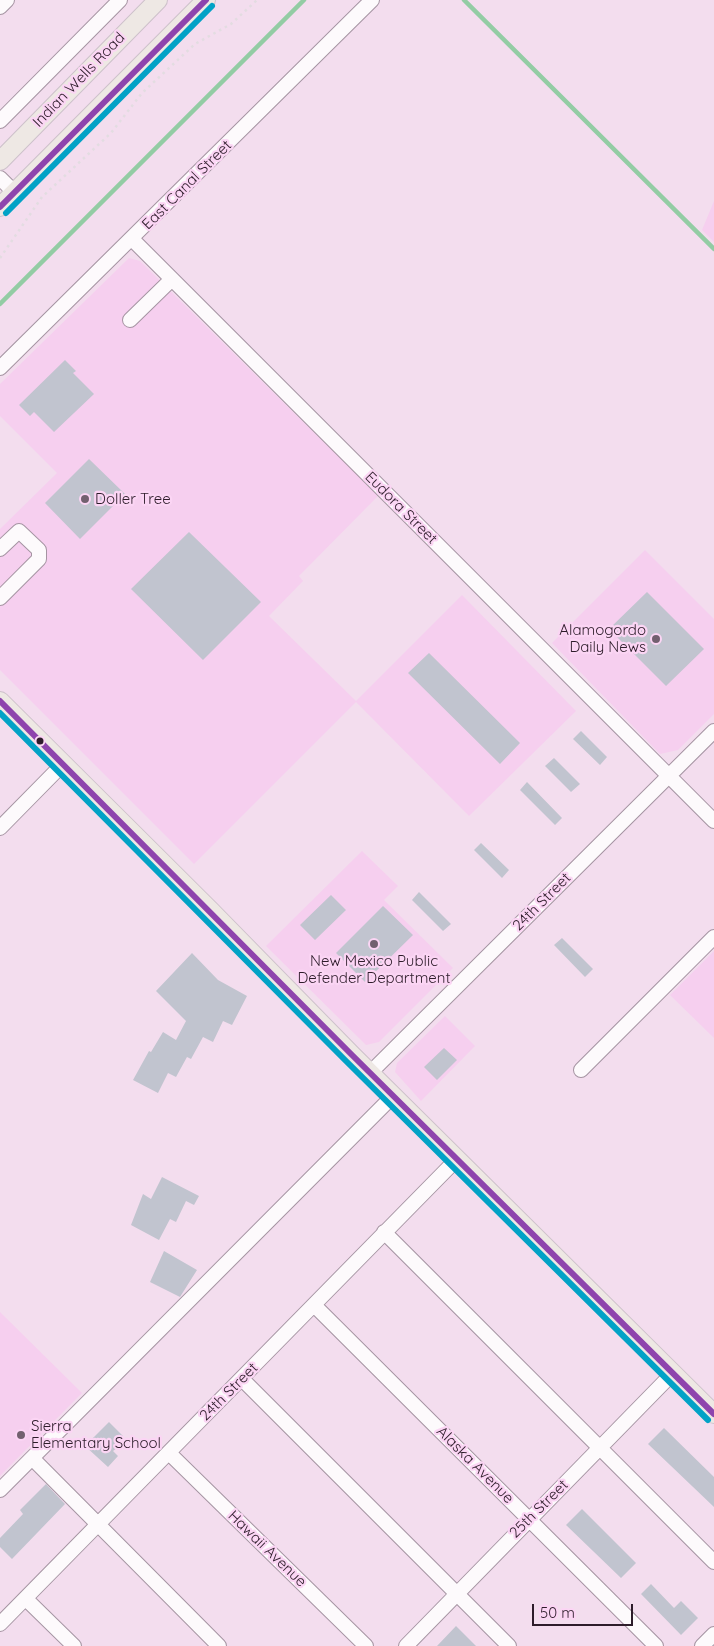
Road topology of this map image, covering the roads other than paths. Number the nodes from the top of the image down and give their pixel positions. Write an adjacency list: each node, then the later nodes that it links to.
1 (7, 0): 6 (street)
2 (120, 0): 7 (street, Indian Wells Road)
3 (158, 0): 8 (main road, Indian Wells Road)
4 (206, 0): 10 (main road)
5 (372, 0): 12 (street, East Canal Street)
6 (0, 7)
7 (0, 121)
8 (0, 161)
9 (0, 178): 10 (street)
10 (14, 192): 11 (main road)
11 (0, 208)
12 (132, 239): 13 (street, Eudora Street); 15 (street, East Canal Street)
13 (172, 279): 14 (street); 21 (street, Eudora Street)
14 (130, 320)
15 (0, 368)
16 (0, 549): 17 (street)
17 (0, 598)
18 (0, 701): 20 (main road)
19 (714, 732): 21 (street, 24th Street)
20 (64, 764): 23 (street); 26 (main road)
21 (670, 776): 22 (street, Eudora Street); 26 (street, 24th Street)
22 (714, 820)
23 (0, 828)
24 (714, 937): 25 (street)
25 (581, 1070)
26 (370, 1073): 27 (main road)
27 (393, 1096): 28 (main road); 36 (street)
28 (457, 1159): 29 (street, 24th Street); 31 (main road)
29 (384, 1232): 30 (street, 24th Street); 34 (street)
30 (314, 1306): 32 (street, 24th Street); 38 (street, Alaska Avenue)
31 (673, 1373): 33 (main road); 34 (street, 25th Street)
32 (242, 1379): 35 (street, 24th Street); 41 (street)
33 (714, 1414)
34 (600, 1448): 38 (street, 25th Street); 40 (street)
35 (169, 1453): 39 (street, 24th Street); 47 (street, Hawaii Avenue)
36 (32, 1458): 37 (street); 39 (street)
37 (0, 1490)
38 (530, 1519): 41 (street, 25th Street); 50 (street, Alaska Avenue)
39 (98, 1526): 42 (street, 24th Street); 46 (street)
40 (714, 1562)
41 (456, 1593): 48 (street, 25th Street); 49 (street)
42 (26, 1599): 43 (street, 24th Street); 45 (street)
43 (0, 1624)
44 (714, 1634): 51 (street)
45 (74, 1646)
46 (219, 1646)
47 (366, 1646)
48 (406, 1646)
49 (509, 1646)
50 (656, 1646)
51 (702, 1646)

